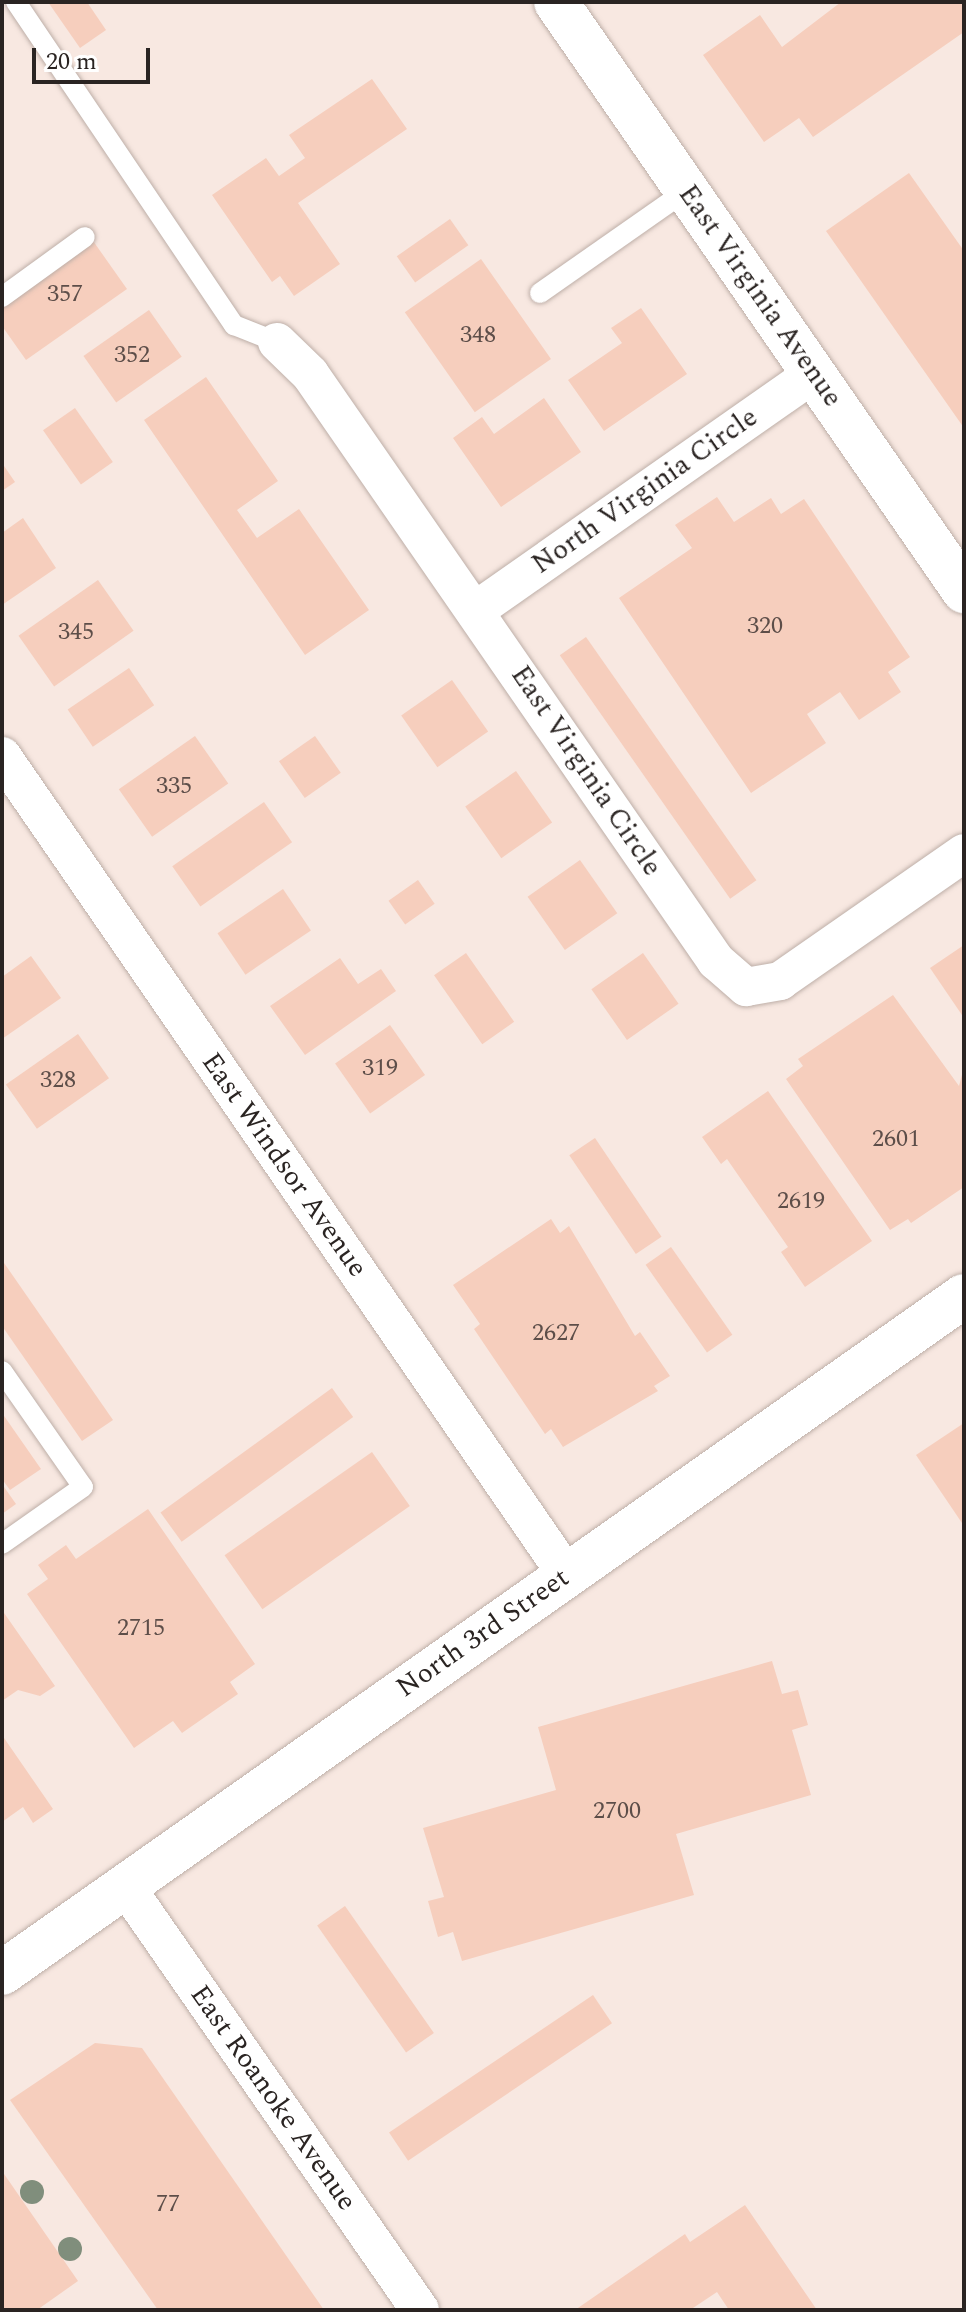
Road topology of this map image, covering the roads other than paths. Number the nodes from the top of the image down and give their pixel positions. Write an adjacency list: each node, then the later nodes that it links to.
1 (16, 2): 7 (lane)
2 (556, 2): 3 (street, East Virginia Avenue)
3 (687, 190): 5 (lane); 8 (street, East Virginia Avenue)
4 (85, 237): 6 (lane)
5 (540, 293)
6 (2, 297)
7 (277, 342): 10 (street, East Virginia Circle)
8 (814, 373): 9 (street, East Virginia Avenue); 10 (street, North Virginia Circle)
9 (964, 591)
10 (476, 610): 12 (street, East Virginia Circle)
11 (2, 756): 16 (street, East Windsor Avenue)
12 (964, 853)
13 (964, 1296): 16 (street, North 3rd Street)
14 (2, 1371): 15 (lane)
15 (2, 1544)
16 (566, 1574): 17 (street, North 3rd Street)
17 (126, 1887): 18 (street, North 3rd Street); 19 (street, East Roanoke Avenue)
18 (2, 1973)
19 (420, 2310)

